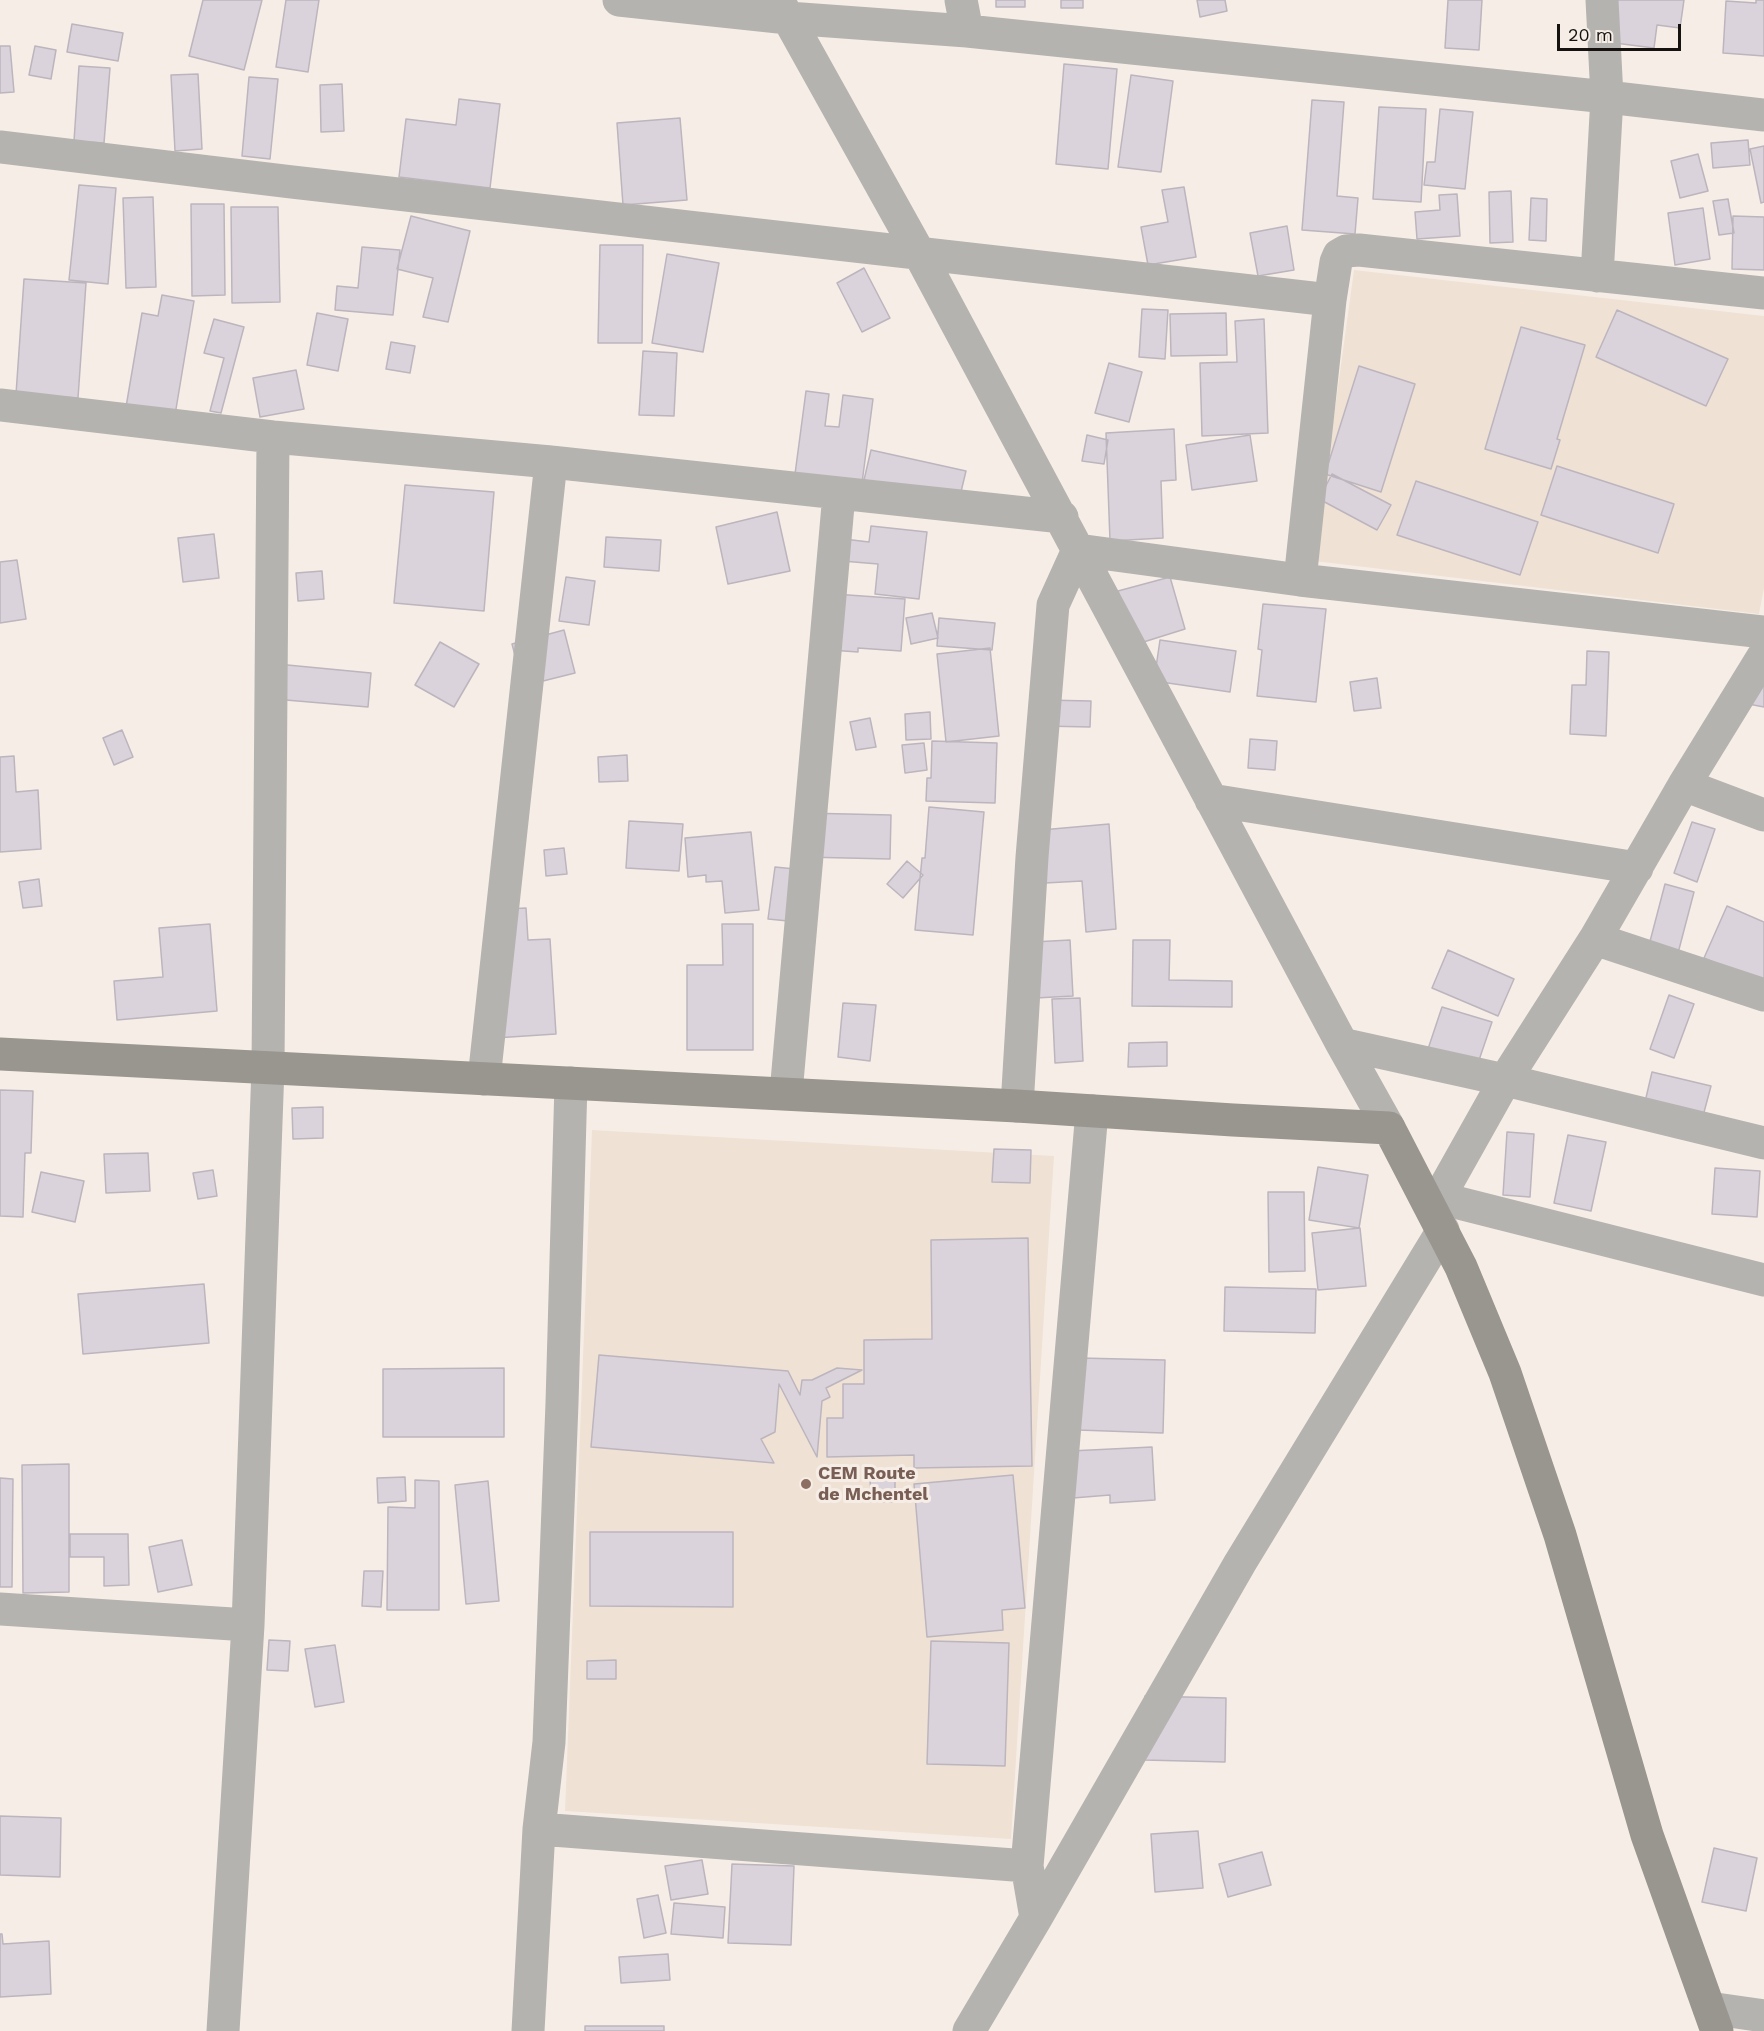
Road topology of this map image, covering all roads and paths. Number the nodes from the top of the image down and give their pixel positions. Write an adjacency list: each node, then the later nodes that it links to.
1 (619, 0): 4 (street)
2 (961, 0): 5 (street)
3 (1602, 0): 6 (street)
4 (783, 9): 5 (street); 9 (street)
5 (967, 32): 6 (street)
6 (1607, 97): 7 (street); 10 (street)
7 (1764, 116)
8 (0, 147): 9 (street)
9 (920, 254): 12 (street); 17 (street)
10 (1597, 276): 11 (street); 12 (street)
11 (1764, 293)
12 (1330, 300): 19 (street)
13 (0, 405): 14 (street)
14 (273, 437): 15 (street); 30 (street)
15 (551, 462): 16 (street); 31 (street)
16 (839, 494): 17 (street); 34 (street)
17 (1062, 517): 18 (street)
18 (1078, 550): 19 (street); 23 (street); 35 (street)
19 (1300, 580): 20 (street)
20 (1764, 632)
21 (1764, 655): 22 (street)
22 (1684, 785): 24 (street); 25 (street)
23 (1211, 800): 25 (street); 28 (street)
24 (1764, 815)
25 (1637, 868): 26 (street)
26 (1595, 939): 27 (street); 32 (street)
27 (1764, 995)
28 (1342, 1044): 32 (street); 37 (street)
29 (0, 1054): 30 (street)
30 (268, 1067): 31 (street); 42 (street)
31 (484, 1079): 33 (street)
32 (1505, 1080): 38 (street); 39 (street)
33 (571, 1083): 34 (street); 43 (street)
34 (786, 1094): 35 (street)
35 (1017, 1106): 36 (street)
36 (1092, 1111): 37 (street); 44 (street)
37 (1389, 1128): 39 (street)
38 (1764, 1143)
39 (1438, 1213): 40 (street); 45 (street); 47 (street)
40 (1764, 1280)
41 (0, 1609): 42 (street)
42 (248, 1626): 48 (street)
43 (538, 1829): 44 (street); 49 (street)
44 (1027, 1866): 45 (street)
45 (1036, 1918): 50 (street)
46 (1764, 2016): 47 (street)
47 (1713, 2019)
48 (223, 2031)
49 (528, 2031)
50 (969, 2031)

